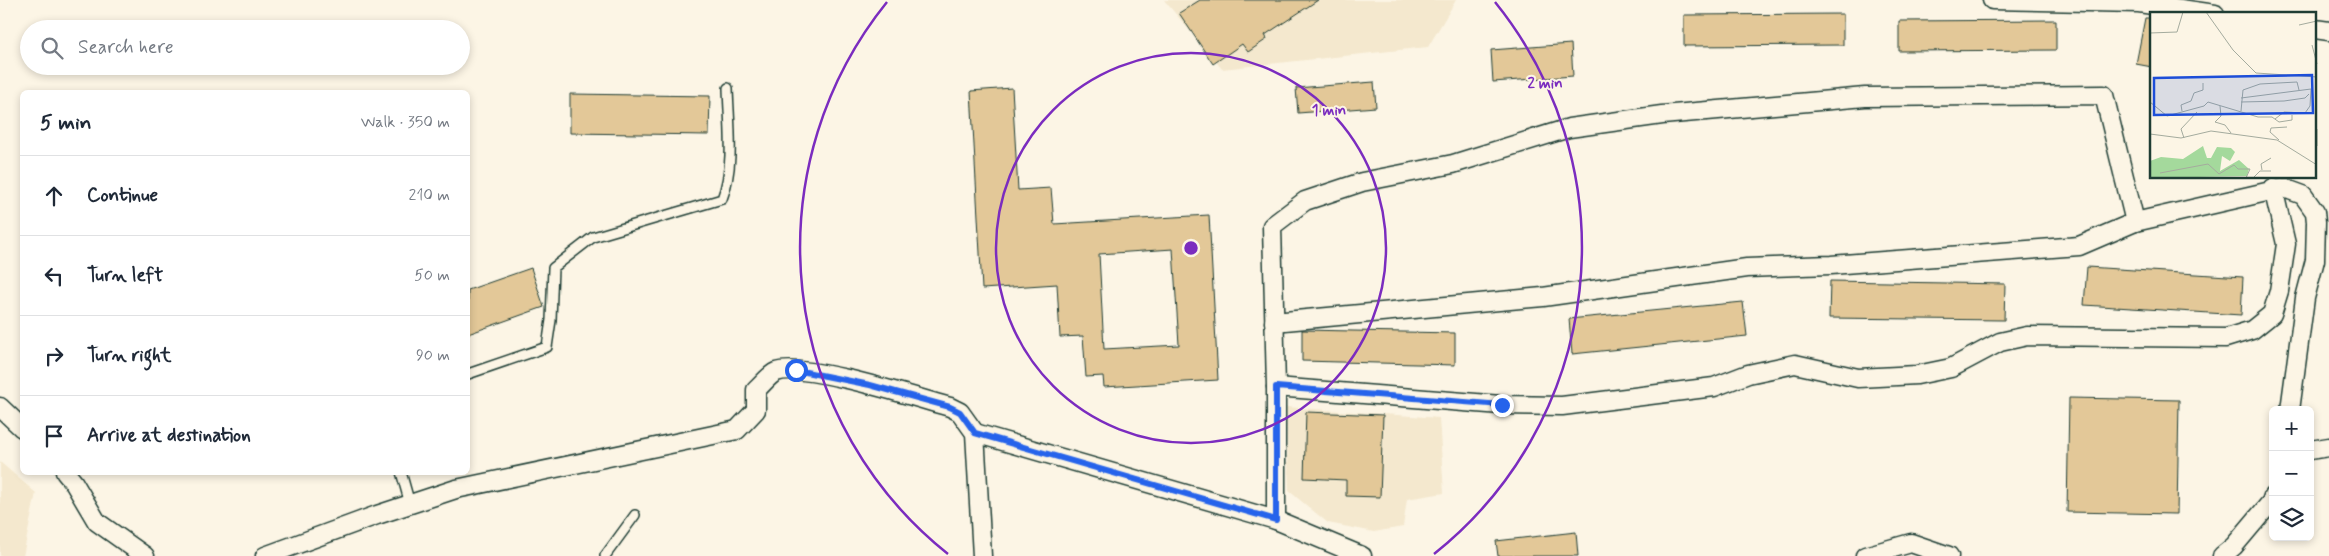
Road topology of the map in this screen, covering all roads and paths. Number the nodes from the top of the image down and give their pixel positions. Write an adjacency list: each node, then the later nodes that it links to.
1 (1992, 0): 2 (street)
2 (2202, 12)
3 (2316, 29): 4 (street)
4 (2329, 31)
5 (728, 88): 9 (lane)
6 (2273, 188): 7 (street); 10 (street); 11 (street)
7 (2134, 222): 8 (street); 8 (street)
8 (1274, 322): 10 (street)
9 (470, 373)
10 (1276, 387): 22 (street)
11 (2291, 406)
12 (0, 407): 13 (street)
13 (20, 426)
14 (975, 433): 19 (street); 22 (street); 26 (street)
15 (2329, 447): 16 (street)
16 (2314, 449)
17 (67, 475): 23 (street)
18 (402, 475): 19 (lane)
19 (410, 504): 24 (street)
20 (2269, 504): 30 (street)
21 (635, 515): 25 (lane)
22 (1276, 520): 27 (street)
23 (145, 556)
24 (265, 556)
25 (605, 556)
26 (982, 556)
27 (1362, 556)
28 (1865, 556): 29 (street)
29 (1950, 556)
30 (2222, 556)

